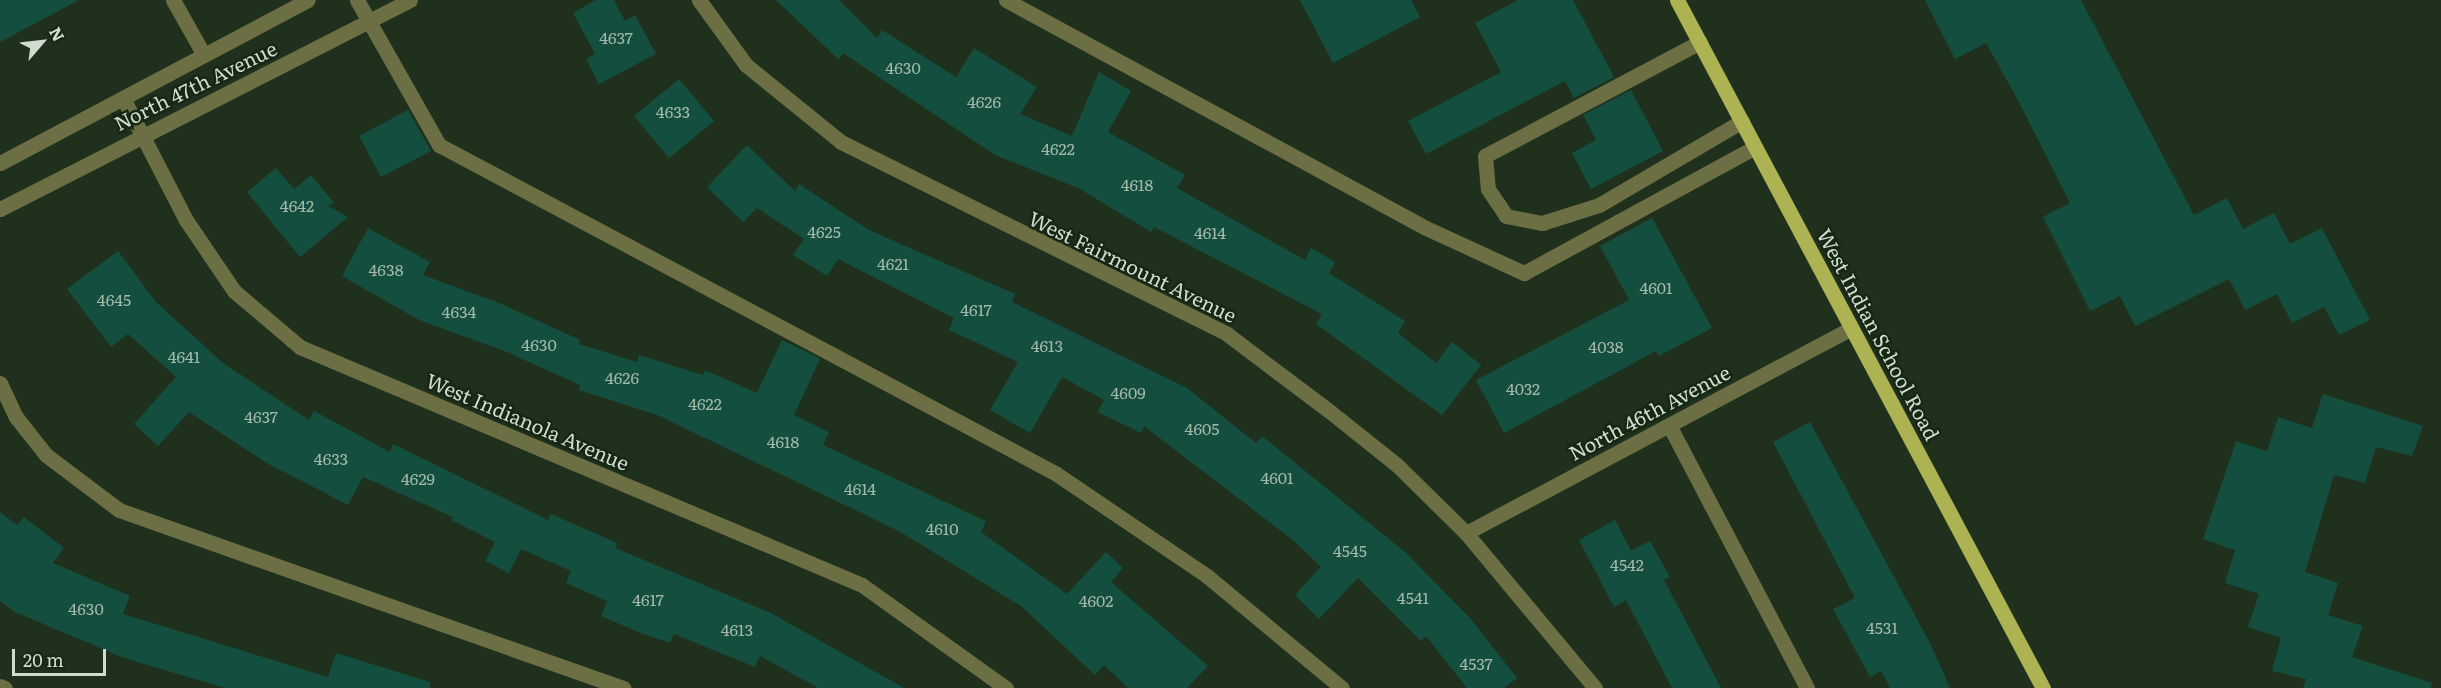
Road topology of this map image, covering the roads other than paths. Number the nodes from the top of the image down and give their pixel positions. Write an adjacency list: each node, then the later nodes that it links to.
1 (173, 0): 11 (street)
2 (308, 0): 11 (street, North 47th Avenue)
3 (357, 0): 9 (street)
4 (410, 0): 8 (street, North 47th Avenue)
5 (699, 0): 21 (street, West Fairmount Avenue)
6 (1006, 0): 15 (street)
7 (1677, 0): 10 (main road, West Indian School Road)
8 (392, 4): 9 (street, North 47th Avenue)
9 (369, 22): 14 (street, North 47th Avenue); 26 (street)
10 (1700, 42): 13 (main road, West Indian School Road); 13 (street)
11 (204, 55): 12 (street, North 47th Avenue)
12 (123, 98): 14 (street, West Indianola Avenue); 16 (street, North 47th Avenue)
13 (1742, 121): 15 (main road, West Indian School Road)
14 (141, 134): 17 (street, North 47th Avenue); 25 (street, West Indianola Avenue)
15 (1755, 147): 18 (main road, West Indian School Road)
16 (0, 163)
17 (0, 209)
18 (1851, 328): 20 (street, North 46th Avenue); 29 (main road, West Indian School Road)
19 (0, 383): 24 (street)
20 (1669, 424): 21 (street, North 46th Avenue); 28 (street)
21 (1466, 533): 27 (street, West Fairmount Avenue)
22 (0, 686): 23 (street)
23 (5, 688)
24 (623, 688)
25 (1006, 688)
26 (1342, 688)
27 (1594, 688)
28 (1807, 688)
29 (2043, 688)

